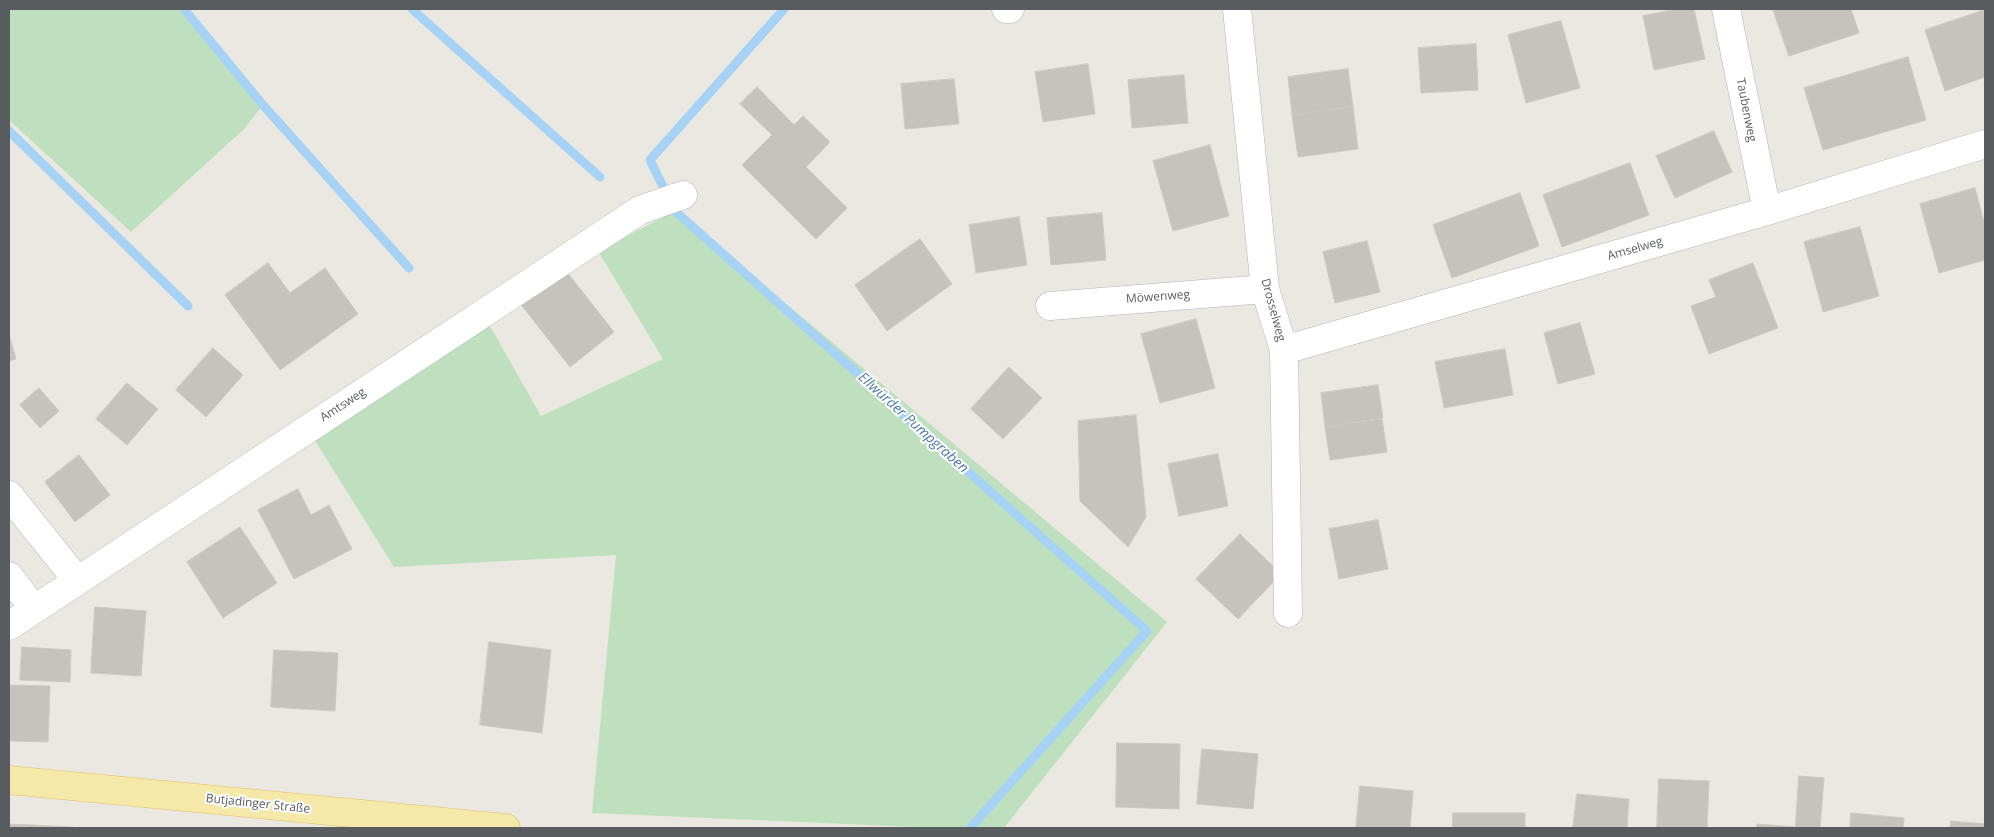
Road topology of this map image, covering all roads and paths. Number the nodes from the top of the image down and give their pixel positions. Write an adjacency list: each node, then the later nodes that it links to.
1 (1006, 9): 2 (street)
2 (1010, 9)
3 (1237, 9): 8 (street, Drosselweg)
4 (1726, 9): 7 (street, Taubenweg)
5 (1985, 144): 7 (street, Amselweg)
6 (684, 195): 13 (street, Amtsweg)
7 (1767, 211): 10 (street, Amselweg)
8 (1265, 289): 9 (street, Möwenweg); 10 (street, Drosselweg)
9 (1050, 306)
10 (1284, 350): 15 (street, Drosselweg)
11 (9, 495): 13 (street)
12 (9, 576): 14 (street)
13 (77, 580): 14 (street, Amtsweg)
14 (34, 609): 16 (street, Amtsweg)
15 (1288, 613)
16 (9, 626)
17 (9, 780): 18 (main road, Butjadinger Straße)
18 (506, 828)

